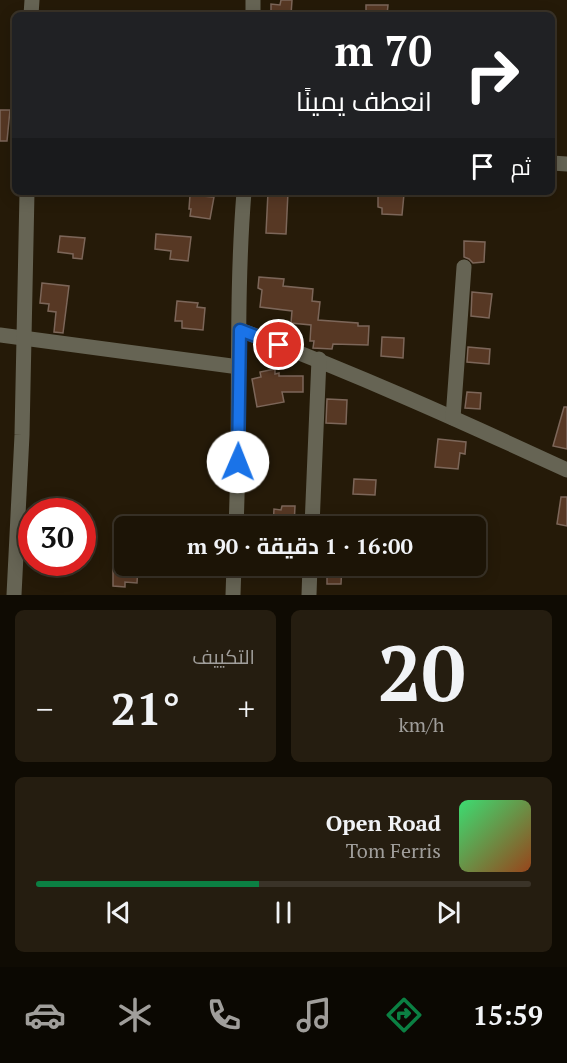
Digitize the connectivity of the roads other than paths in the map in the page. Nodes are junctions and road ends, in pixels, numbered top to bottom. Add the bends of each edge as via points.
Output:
1 (27, 195) edge
2 (244, 195) edge
3 (464, 267) dead end
4 (240, 330) junction
5 (0, 335) edge
6 (24, 338) junction
7 (319, 359) junction
8 (239, 367) junction
9 (453, 418) junction
10 (567, 470) edge
11 (236, 516) edge
12 (312, 516) edge
13 (234, 576) edge
14 (310, 576) edge
15 (14, 595) edge
16 (233, 595) edge
17 (309, 595) edge

1 - 6 street
2 - 4 street
3 - 9 street
4 - 7 street
4 - 8 street
5 - 6 street
6 - 8 street
6 - 15 street
7 - 9 street
7 - 12 street
8 - 11 street
9 - 10 street
13 - 16 street
14 - 17 street

